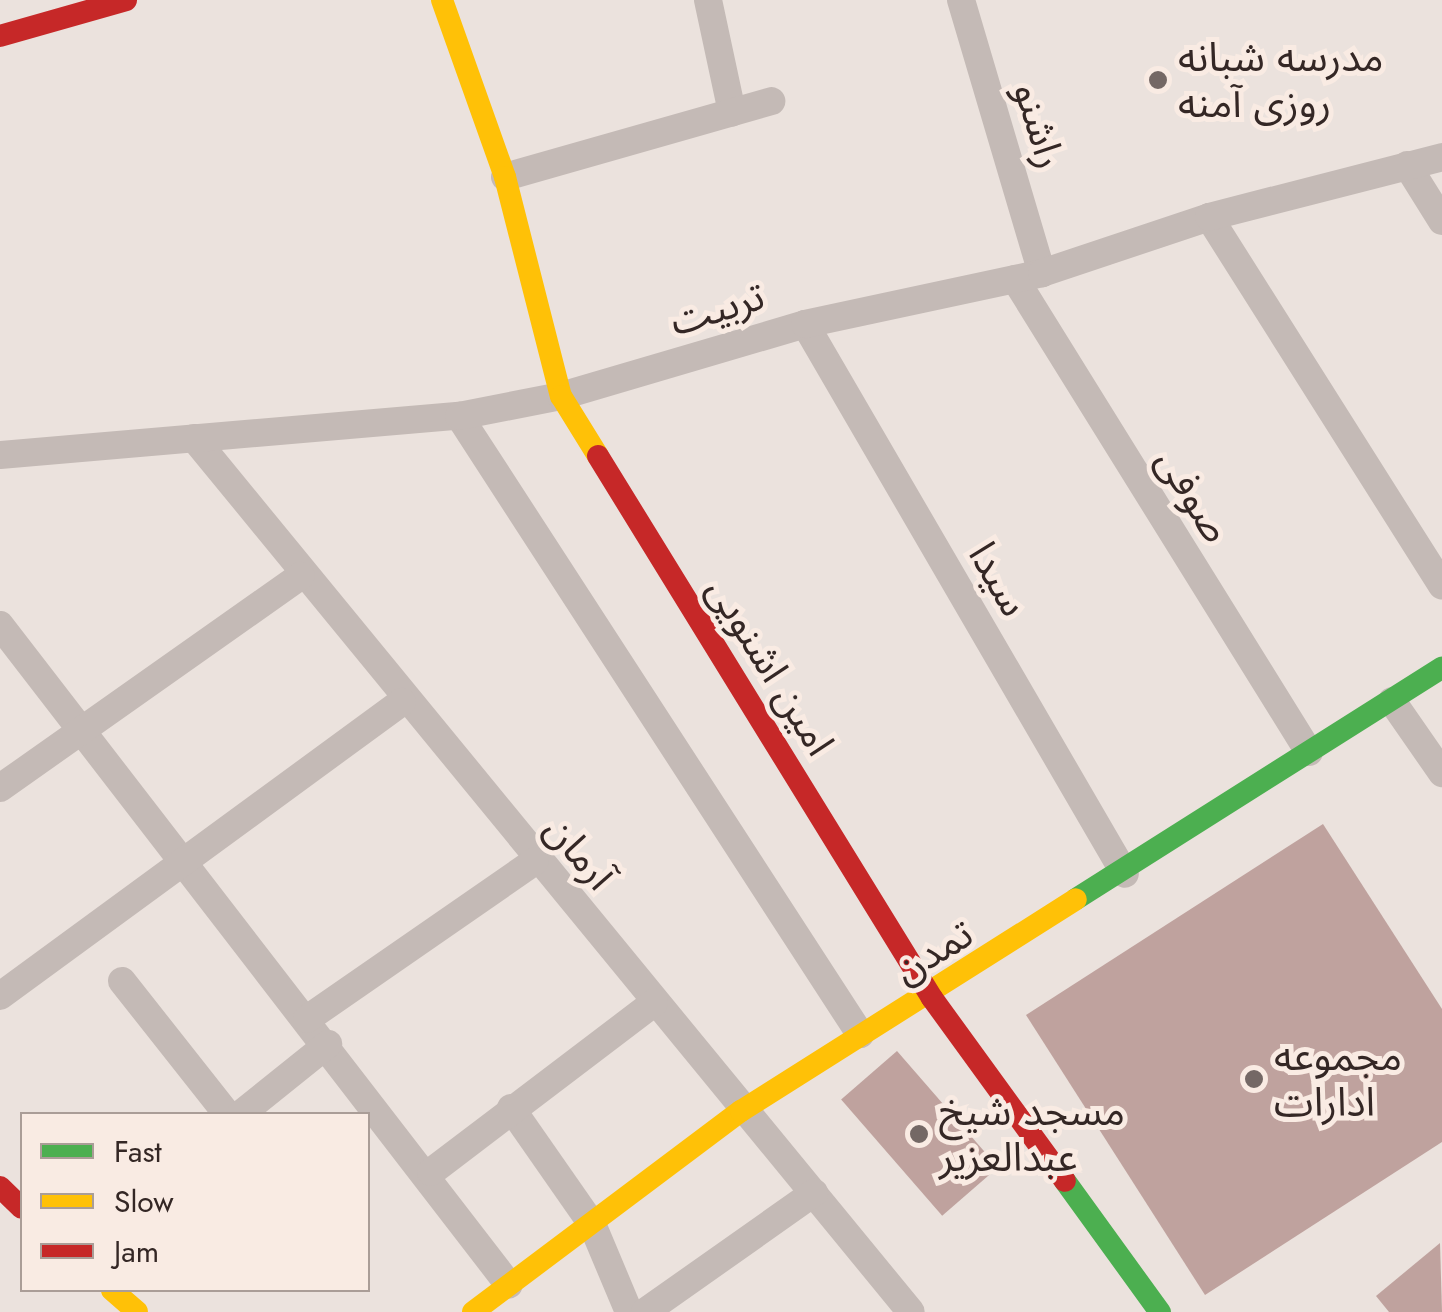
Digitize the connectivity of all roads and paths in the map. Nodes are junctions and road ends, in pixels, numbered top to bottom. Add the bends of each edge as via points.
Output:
1 (126, 0) edge
2 (442, 0) edge
3 (708, 0) edge
4 (961, 0) edge
5 (0, 36) edge
6 (771, 101) dead end
7 (732, 112) junction
8 (1442, 158) edge
9 (1408, 165) junction
10 (506, 178) junction
11 (1209, 218) junction
12 (1442, 221) edge
13 (1028, 276) junction
14 (804, 324) junction
15 (560, 396) junction
16 (459, 416) junction
17 (194, 438) junction
18 (0, 455) edge
19 (301, 576) junction
20 (1442, 585) edge
21 (0, 625) edge
22 (1442, 668) edge
23 (1392, 701) junction
24 (402, 702) junction
25 (82, 730) junction
26 (1308, 752) junction
27 (1442, 772) edge
28 (0, 788) edge
29 (183, 860) junction
30 (535, 861) junction
31 (1125, 874) junction
32 (122, 980) dead end
33 (0, 996) edge
34 (932, 998) junction
35 (654, 1003) junction
36 (307, 1018) junction
37 (860, 1034) junction
38 (328, 1044) junction
39 (510, 1108) junction
40 (226, 1112) edge
41 (243, 1112) edge
42 (741, 1112) junction
43 (431, 1172) junction
44 (0, 1187) edge
45 (814, 1193) junction
46 (20, 1206) edge
47 (592, 1224) junction
48 (510, 1285) junction
49 (114, 1292) edge
50 (137, 1312) edge
51 (473, 1312) edge
52 (629, 1312) edge
53 (645, 1312) edge
54 (911, 1312) edge
55 (1160, 1312) edge

1 - 5 street
2 - 10 street, امین اشنویی
3 - 7 street
4 - 13 street, راشنو
6 - 7 street
7 - 10 street
8 - 9 street, تربیت
9 - 11 street, تربیت
9 - 12 street
10 - 15 street, امین اشنویی
11 - 13 street, تربیت
11 - 20 street
13 - 14 street, تربیت
13 - 26 street, صوفی
14 - 15 street, تربیت
14 - 31 street, سیدا
15 - 16 street, تربیت
15 - 34 street, امین اشنویی
16 - 17 street, تربیت
16 - 37 street
17 - 18 street, تربیت
17 - 19 street, آرمان
19 - 24 street, آرمان
19 - 25 street
21 - 25 street
22 - 23 street, تمدن
23 - 26 street, تمدن
23 - 27 street
24 - 29 street
24 - 30 street, آرمان
25 - 28 street
25 - 29 street
26 - 31 street, تمدن
29 - 33 street
29 - 36 street
30 - 35 street, آرمان
30 - 36 street
31 - 34 street, تمدن
32 - 40 street
34 - 37 street, تمدن
34 - 55 street, امین اشنویی
35 - 39 street
35 - 42 street, آرمان
36 - 38 street
37 - 42 street, تمدن
38 - 41 street
38 - 43 street
39 - 43 street
39 - 47 street
42 - 45 street, آرمان
42 - 47 street, تمدن
43 - 48 street
44 - 46 street
45 - 53 street
45 - 54 street, آرمان
47 - 48 street, تمدن
47 - 52 street
48 - 51 street, تمدن
49 - 50 street

